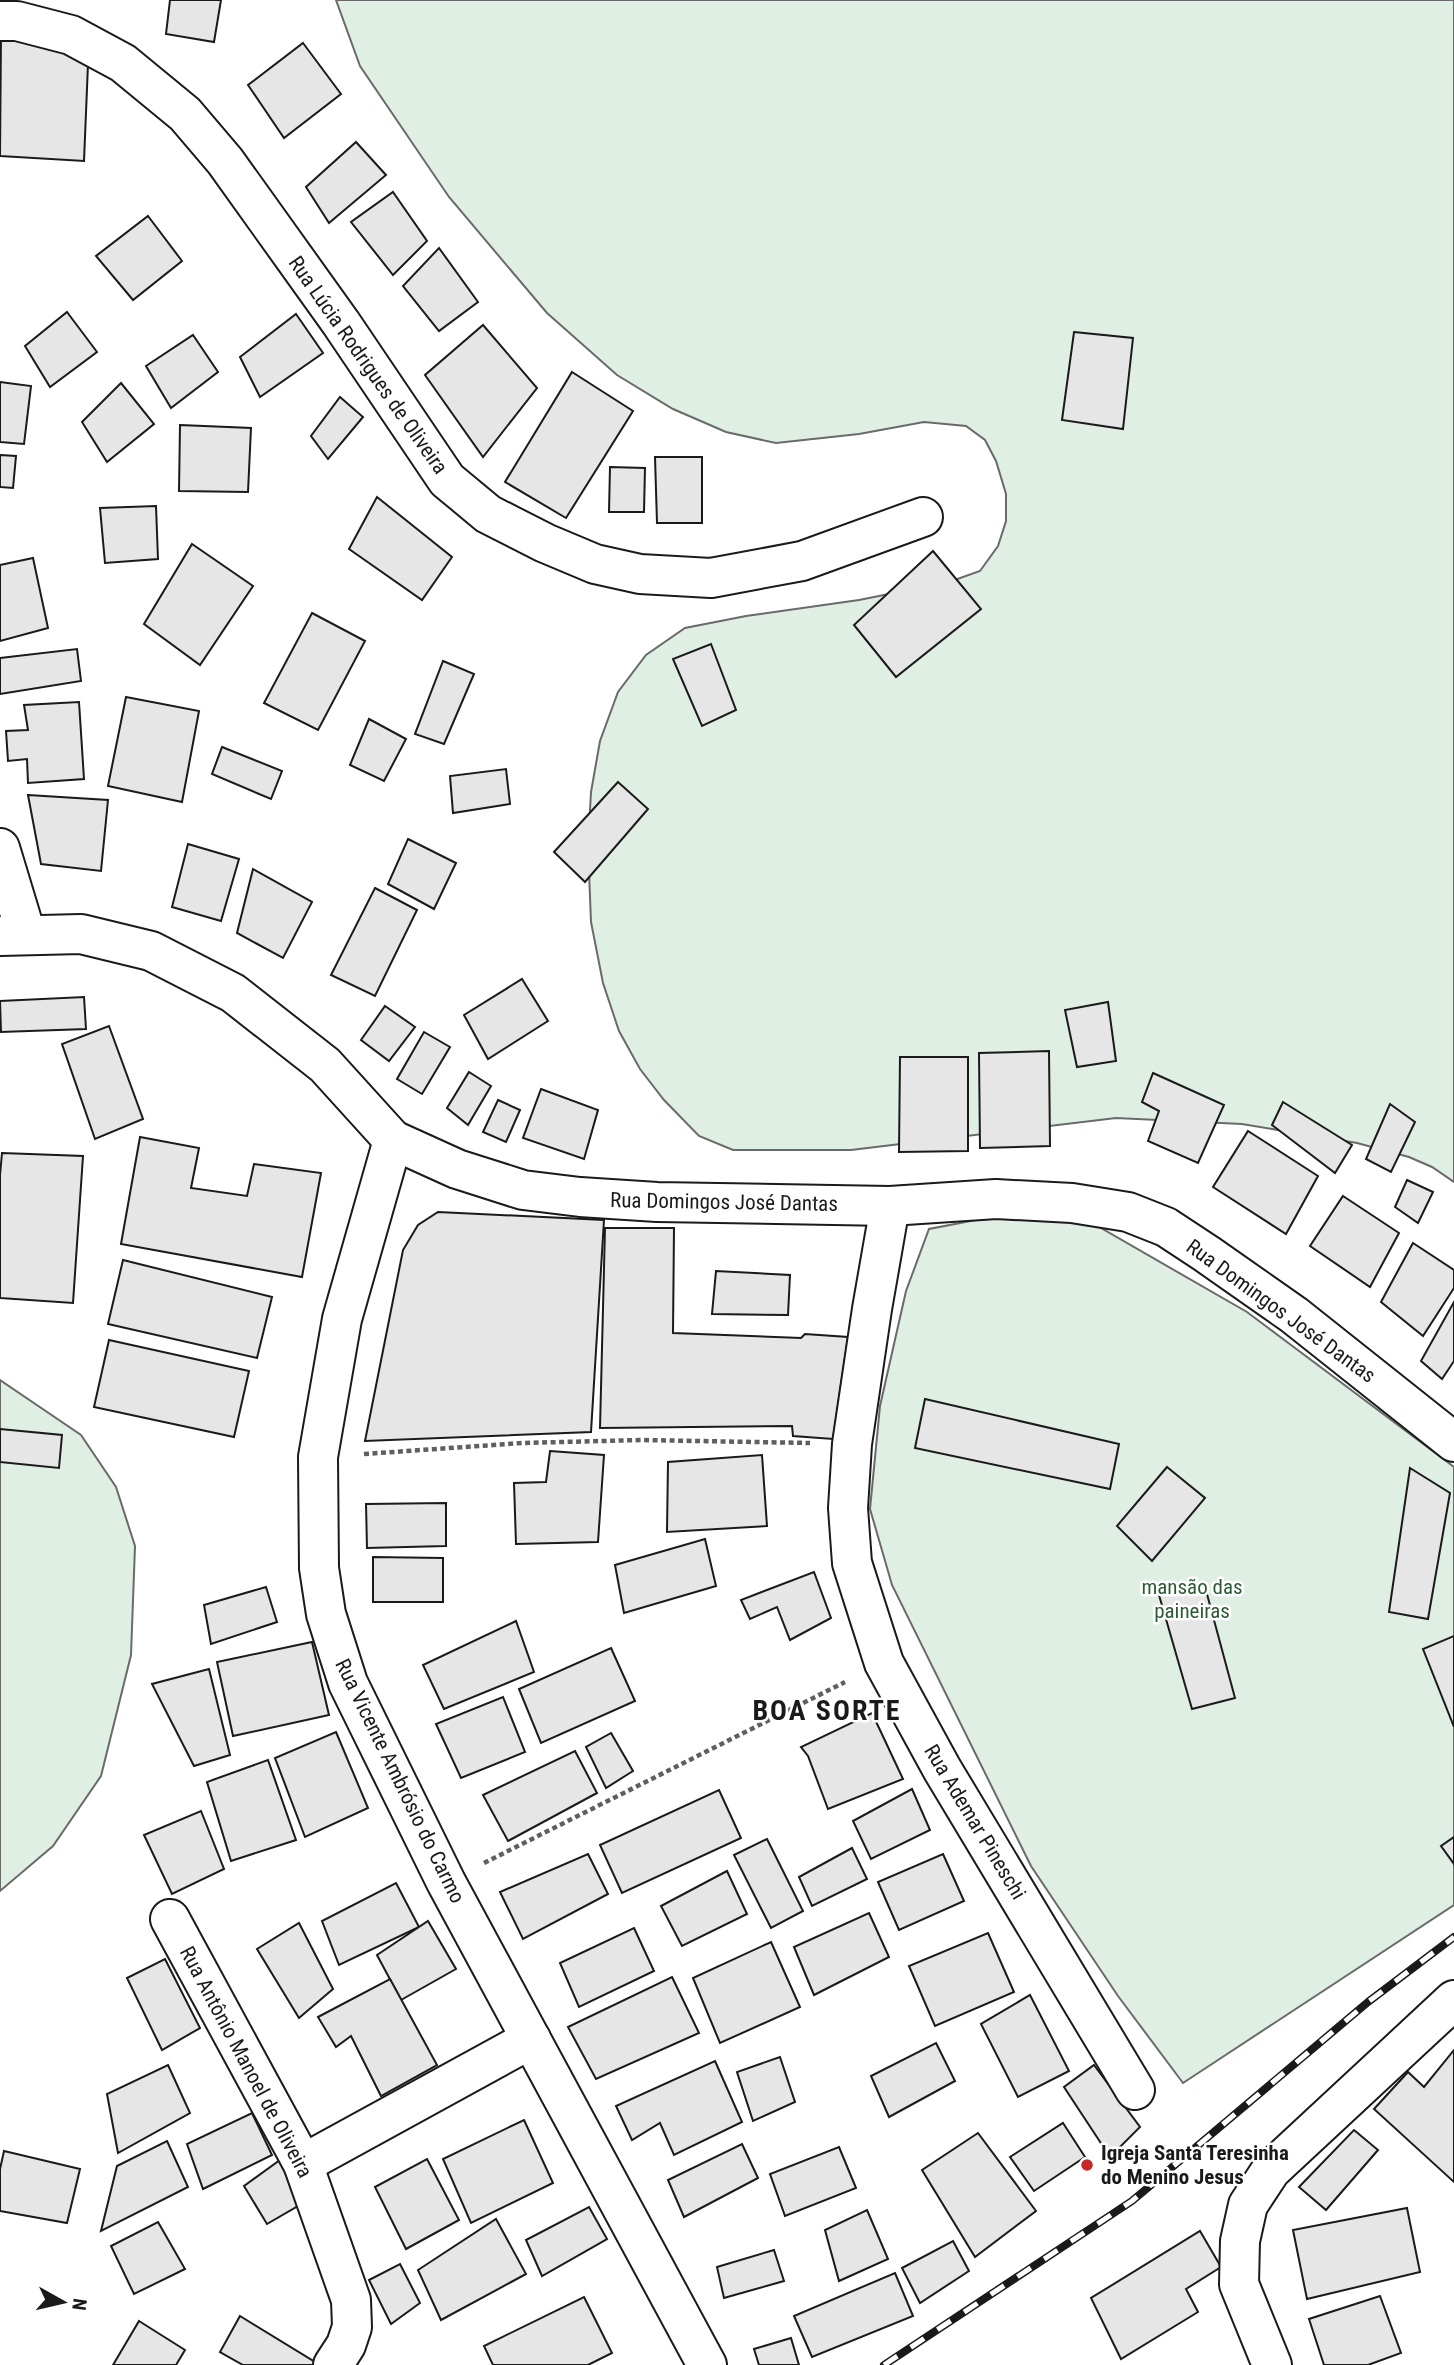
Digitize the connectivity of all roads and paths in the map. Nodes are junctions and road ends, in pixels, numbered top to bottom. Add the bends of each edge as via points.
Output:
1 (0, 21) edge
2 (923, 517) dead end
3 (0, 848) edge
4 (13, 935) edge
5 (393, 1140) junction
6 (890, 1206) junction
7 (1454, 1442) edge
8 (852, 1444) junction
9 (317, 1457) junction
10 (884, 1663) junction
11 (446, 1882) junction
12 (170, 1919) dead end
13 (1454, 2000) edge
14 (531, 2039) junction
15 (1135, 2091) dead end
16 (303, 2164) junction
17 (333, 2365) edge
18 (707, 2365) edge
19 (1272, 2365) edge

1 - 2 street, Rua Lúcia Rodrigues de Oliveira via 71,35 123,63 185,114 225,161 341,323 447,480 488,514 595,564 640,573 711,578 802,562
3 - 4 street
4 - 5 street, Rua Domingos José Dantas via 81,933 151,951 233,993 325,1065
5 - 6 street, Rua Domingos José Dantas via 457,1169 534,1192 657,1202
5 - 9 street, Rua Vicente Ambrósio do Carmo via 342,1319
6 - 7 street, Rua Domingos José Dantas via 996,1199 1072,1203 1128,1212 1166,1227 1294,1315
6 - 8 street, Rua Ademar Pineschi
8 - 9 path via 548,1442
8 - 10 street, Rua Ademar Pineschi via 848,1508 852,1563
9 - 11 street, Rua Vicente Ambrósio do Carmo via 319,1567 326,1614 348,1683
10 - 11 path
10 - 15 street, Rua Ademar Pineschi via 942,1769
11 - 14 street, Rua Vicente Ambrósio do Carmo
12 - 16 street, Rua Antônio Manoel de Oliveira
13 - 19 street via 1271,2170 1248,2205 1240,2241 1239,2284
14 - 16 street
14 - 18 street, Rua Vicente Ambrósio do Carmo
16 - 17 street, Rua Antônio Manoel de Oliveira via 351,2300 352,2326

